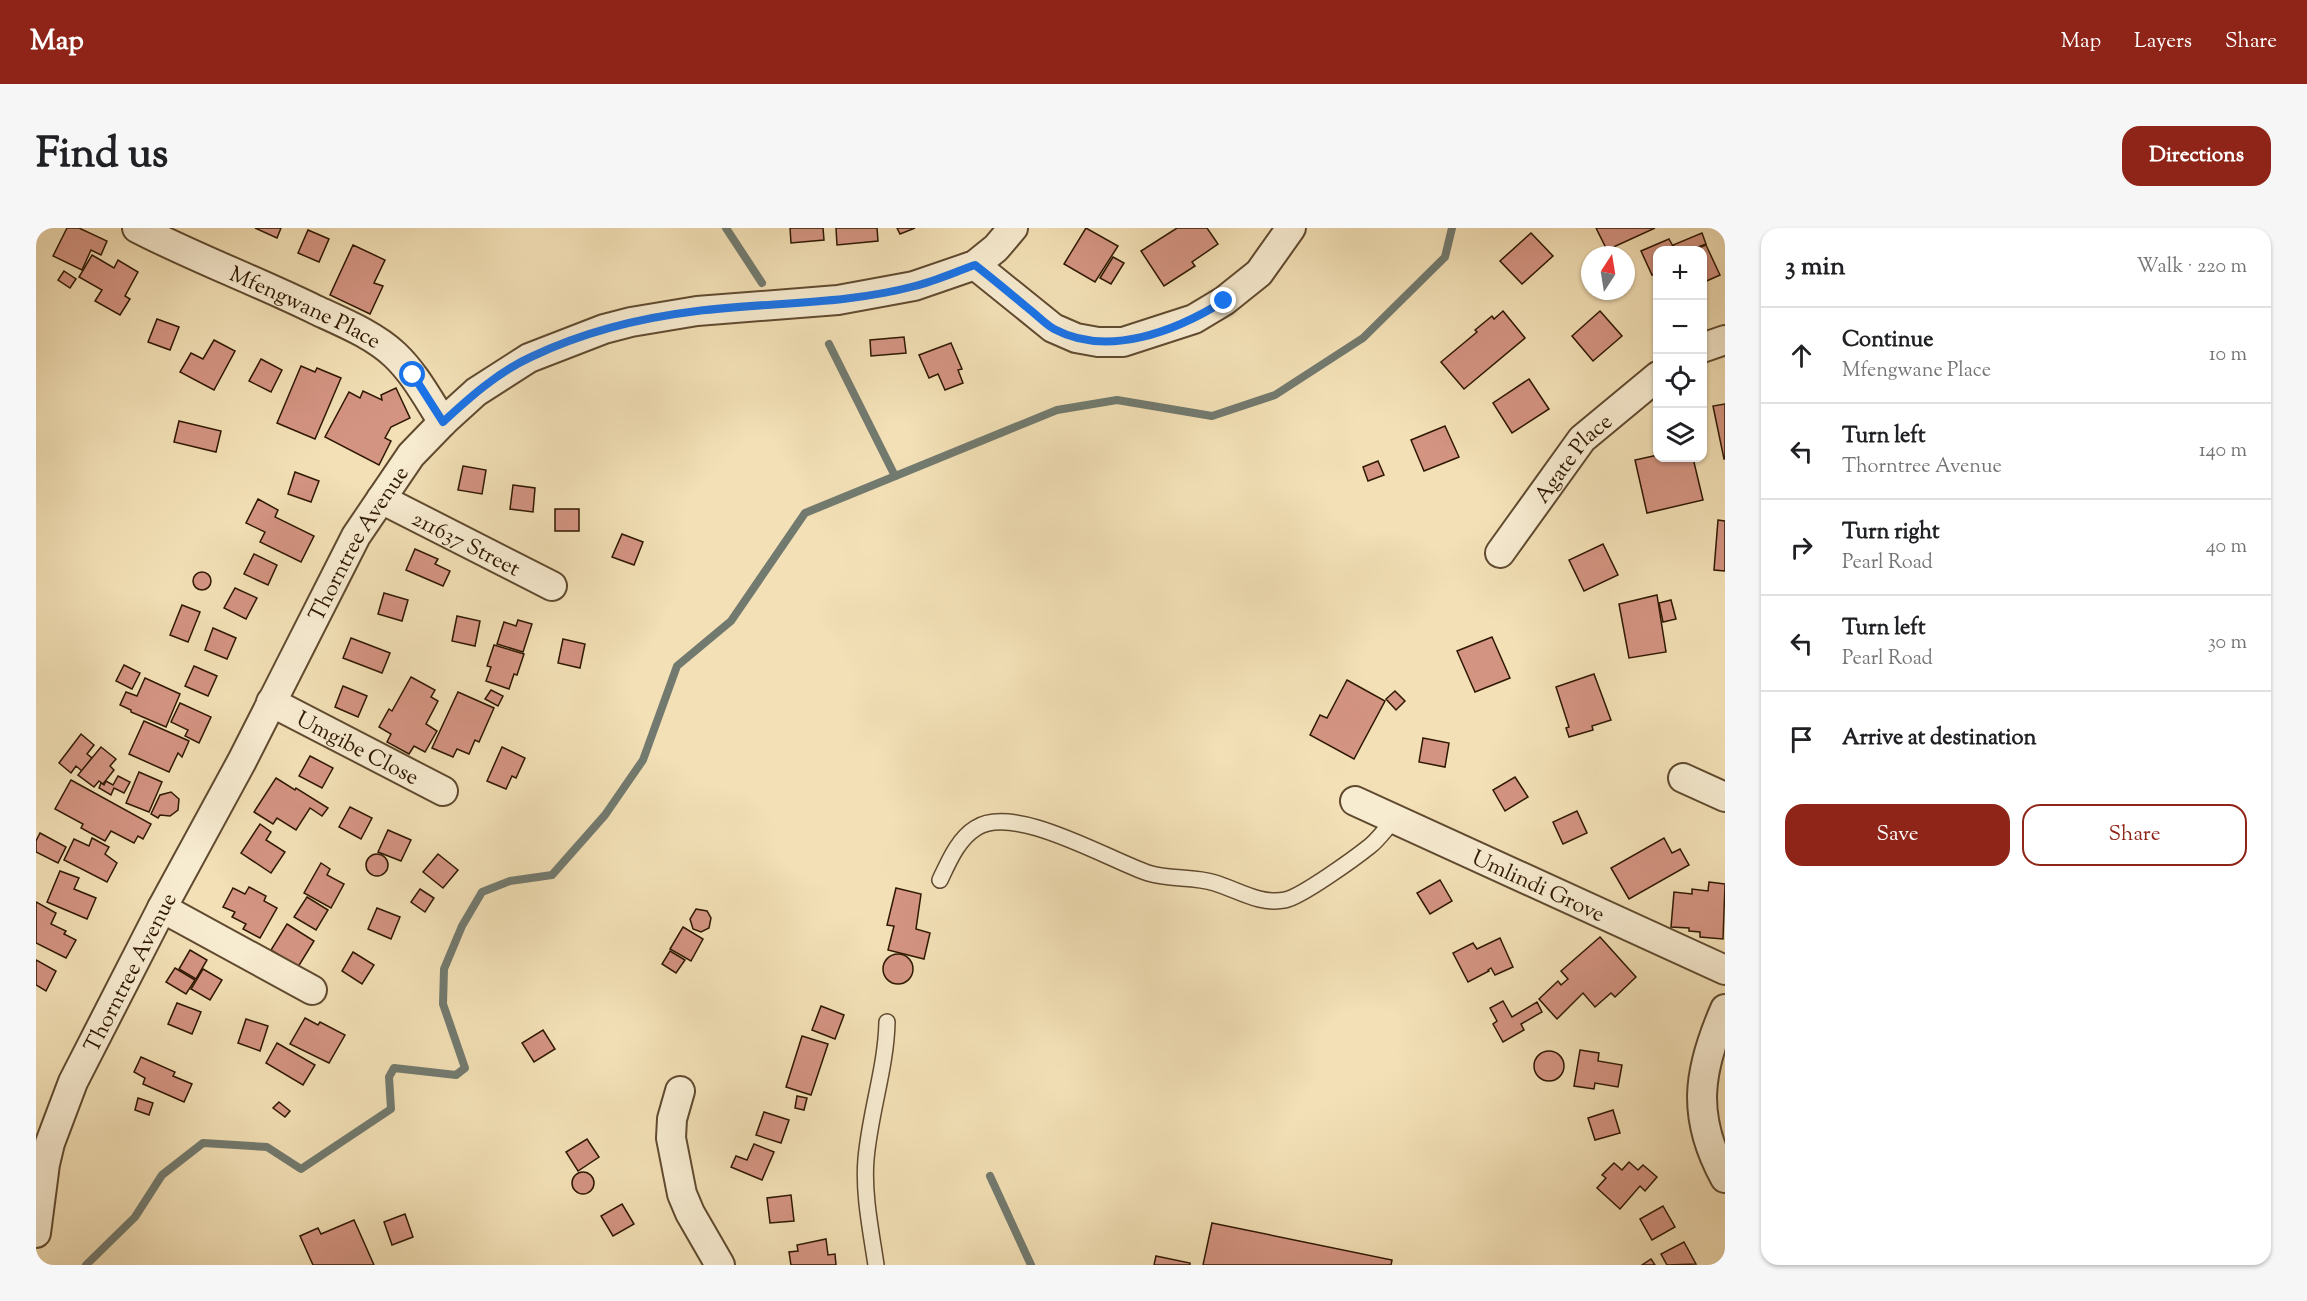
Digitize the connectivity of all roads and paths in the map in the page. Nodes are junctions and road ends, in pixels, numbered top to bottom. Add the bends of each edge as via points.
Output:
1 (137, 228) edge
2 (1013, 228) edge
3 (1291, 228) edge
4 (975, 265) junction
5 (1725, 340) edge
6 (1707, 346) edge
7 (1653, 380) edge
8 (443, 422) junction
9 (381, 499) junction
10 (1500, 553) dead end
11 (552, 586) dead end
12 (271, 702) junction
13 (1683, 778) dead end
14 (443, 791) dead end
15 (1725, 797) edge
16 (1354, 801) dead end
17 (1395, 819) junction
18 (940, 880) dead end
19 (162, 908) junction
20 (1725, 970) edge
21 (312, 990) dead end
22 (1725, 1009) edge
23 (887, 1022) dead end
24 (680, 1092) dead end
25 (1725, 1178) edge
26 (36, 1233) edge
27 (720, 1265) edge
28 (876, 1265) edge

1 - 8 street, Mfengwane Place via 368,337 394,354 413,375
2 - 4 street, Thorntree Avenue
3 - 4 street via 1259,273 1224,301 1194,320 1122,342 1076,338 1053,328
4 - 8 street, Thorntree Avenue via 914,286 849,298 697,311 604,329 529,358 476,392
5 - 6 street
7 - 10 street, Agate Place via 1582,439
8 - 9 street, Thorntree Avenue via 411,455
9 - 11 street, 211637 Street
9 - 12 street, Thorntree Avenue via 356,536
12 - 14 street, Umgibe Close
12 - 19 street, Thorntree Avenue
13 - 15 street
16 - 17 street, Umlindi Grove
17 - 18 lane via 1371,845 1306,890 1288,900 1274,902 1208,881 1149,873 1062,836 1002,822 987,823 966,836
17 - 20 street, Umlindi Grove
19 - 21 street
19 - 26 street, Thorntree Avenue via 69,1092 45,1164
22 - 25 street via 1703,1069 1703,1128
23 - 28 lane via 866,1161
24 - 27 street via 671,1138 682,1194

